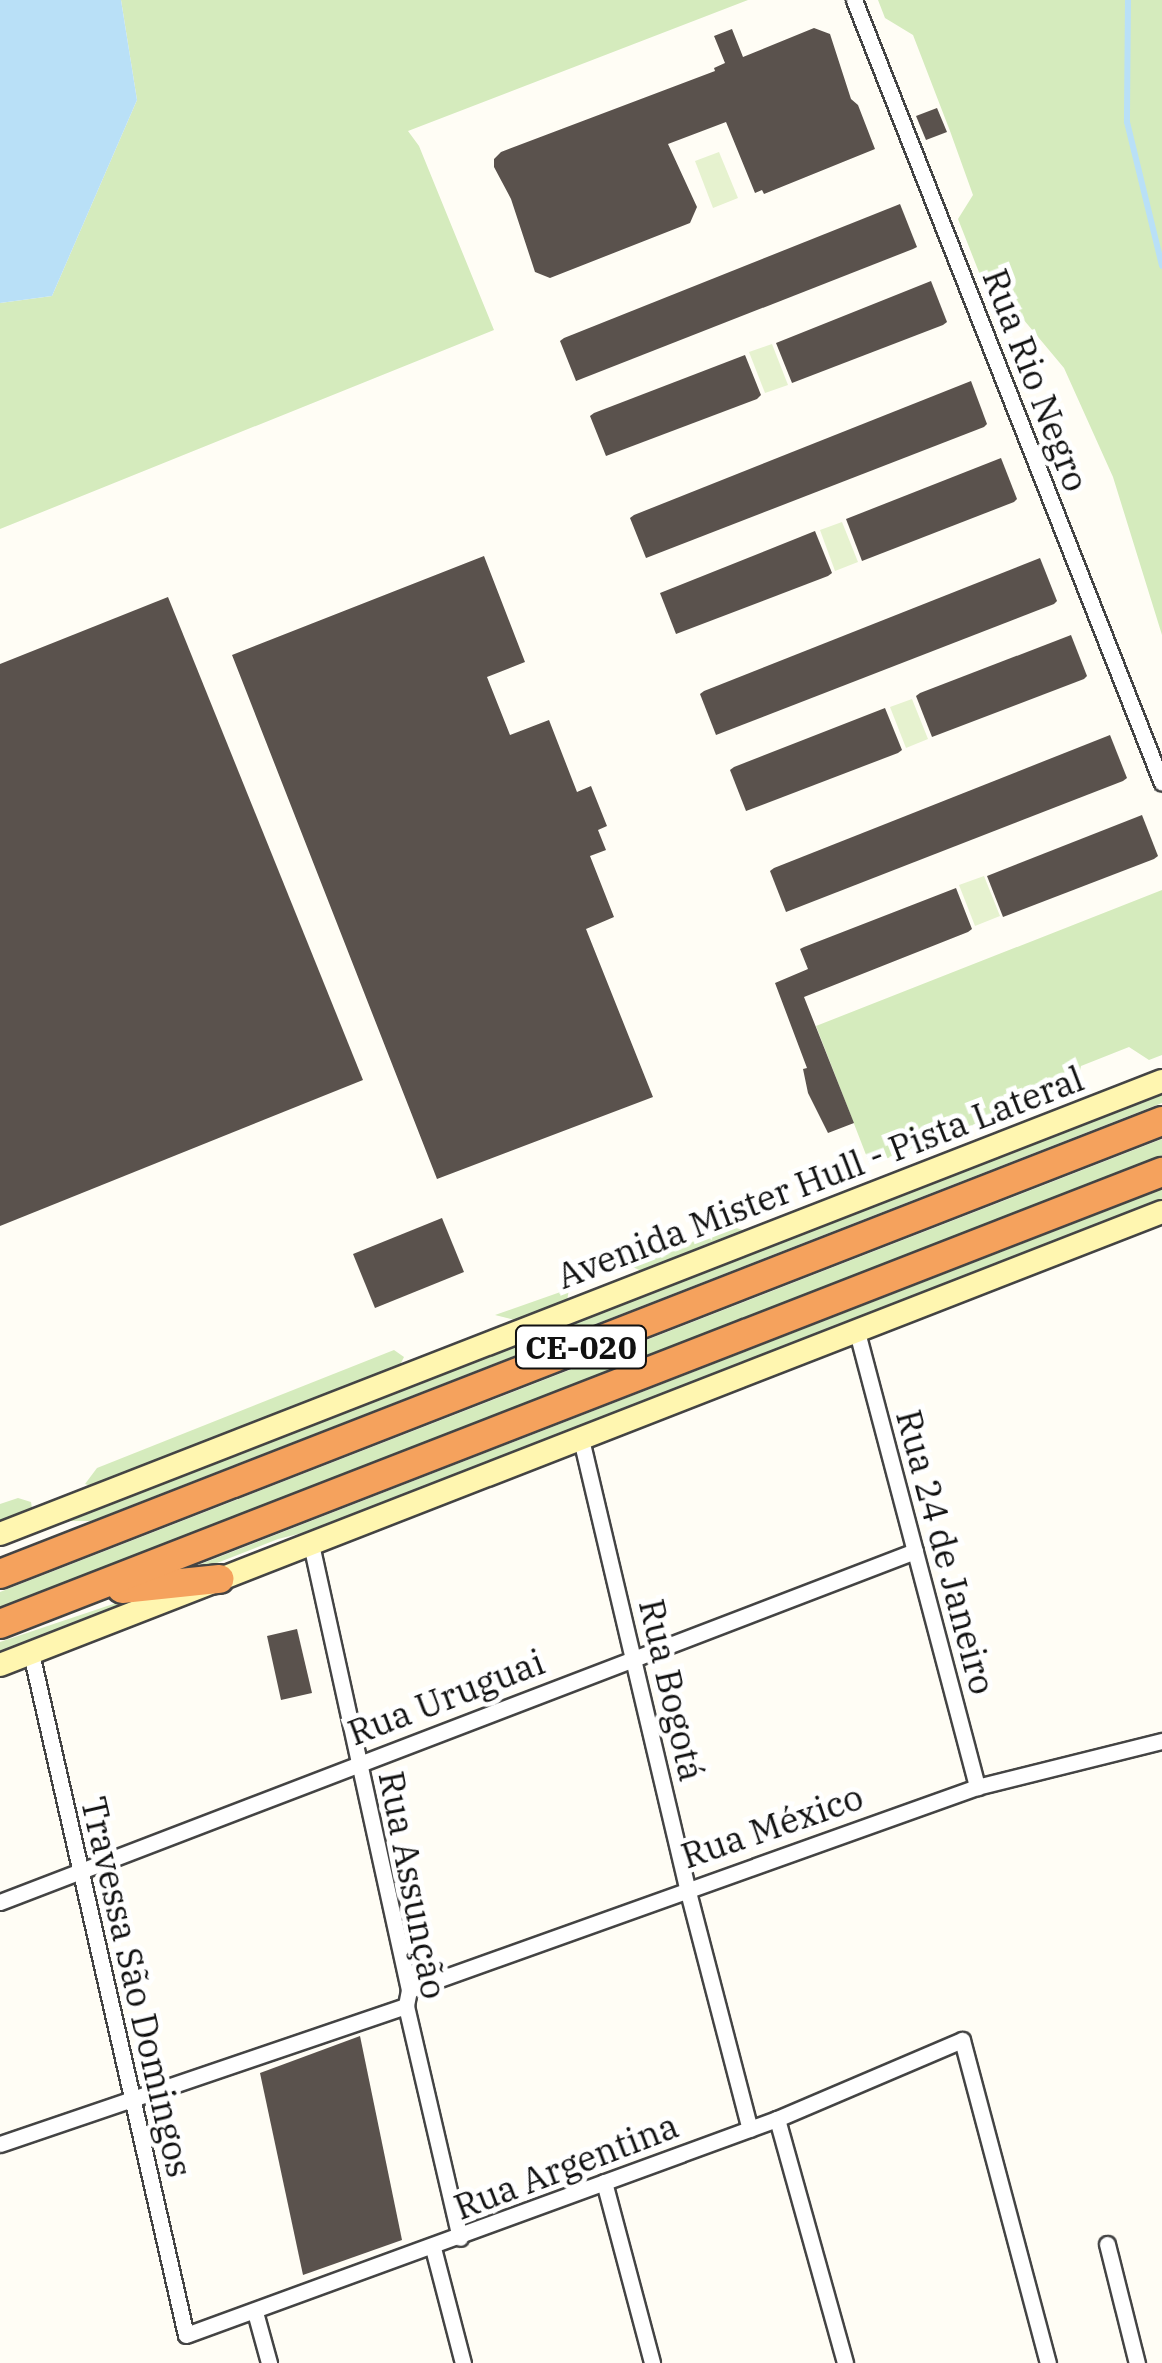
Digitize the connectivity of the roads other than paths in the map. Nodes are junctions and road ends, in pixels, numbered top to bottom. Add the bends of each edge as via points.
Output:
1 (854, 0) edge
2 (1162, 783) edge
3 (1162, 1081) edge
4 (1162, 1121) edge
5 (1162, 1172) edge
6 (1162, 1212) edge
7 (857, 1332) junction
8 (581, 1438) junction
9 (0, 1534) edge
10 (310, 1544) junction
11 (66, 1548) junction
12 (915, 1551) junction
13 (0, 1558) edge
14 (0, 1574) edge
15 (220, 1578) junction
16 (66, 1598) junction
17 (0, 1624) edge
18 (31, 1653) junction
19 (634, 1657) junction
20 (0, 1665) edge
21 (1162, 1740) edge
22 (358, 1764) junction
23 (978, 1786) junction
24 (81, 1870) junction
25 (686, 1888) junction
26 (0, 1902) edge
27 (408, 1998) junction
28 (130, 2101) junction
29 (777, 2119) junction
30 (750, 2129) junction
31 (0, 2144) edge
32 (604, 2182) junction
33 (460, 2238) junction
34 (1107, 2244) dead end
35 (434, 2248) junction
36 (255, 2312) junction
37 (186, 2335) joint
38 (269, 2363) edge
39 (463, 2363) edge
40 (652, 2363) edge
41 (845, 2363) edge
42 (1048, 2363) edge
43 (1137, 2363) edge

1 - 2 street, Rua Rio Negro
3 - 9 main road, Avenida Mister Hull - Pista Lateral
4 - 11 highway, CE-020
5 - 16 highway, CE-020
6 - 7 main road
7 - 8 main road
7 - 12 street, Rua 24 de Janeiro
8 - 10 main road
8 - 19 street, Rua Bogotá
10 - 15 main road
10 - 22 street, Rua Assunção
11 - 13 highway
11 - 14 highway, CE-020
12 - 19 street, Rua Uruguai
12 - 23 street, Rua 24 de Janeiro
15 - 16 highway
15 - 18 main road
16 - 17 highway, CE-020
18 - 20 main road
18 - 24 street, Travessa São Domingos
19 - 22 street, Rua Uruguai
19 - 25 street, Rua Bogotá
21 - 23 street, Rua México
22 - 24 street, Rua Uruguai
22 - 27 street, Rua Assunção
23 - 25 street, Rua México
24 - 26 street, Rua Uruguai
24 - 28 street, Travessa São Domingos
25 - 27 street, Rua México
25 - 30 street, Rua Bogotá
27 - 28 street, Rua México
27 - 33 street, Rua Assunção
28 - 31 street, Rua México
28 - 37 street, Travessa São Domingos
29 - 30 street, Rua Argentina
29 - 41 street
29 - 42 street, Rua Argentina via 962,2040
30 - 32 street, Rua Argentina
32 - 33 street, Rua Argentina
32 - 40 street
33 - 35 street, Rua Argentina
34 - 43 street
35 - 36 street, Rua Argentina
35 - 39 street
36 - 37 street, Rua Argentina
36 - 38 street

